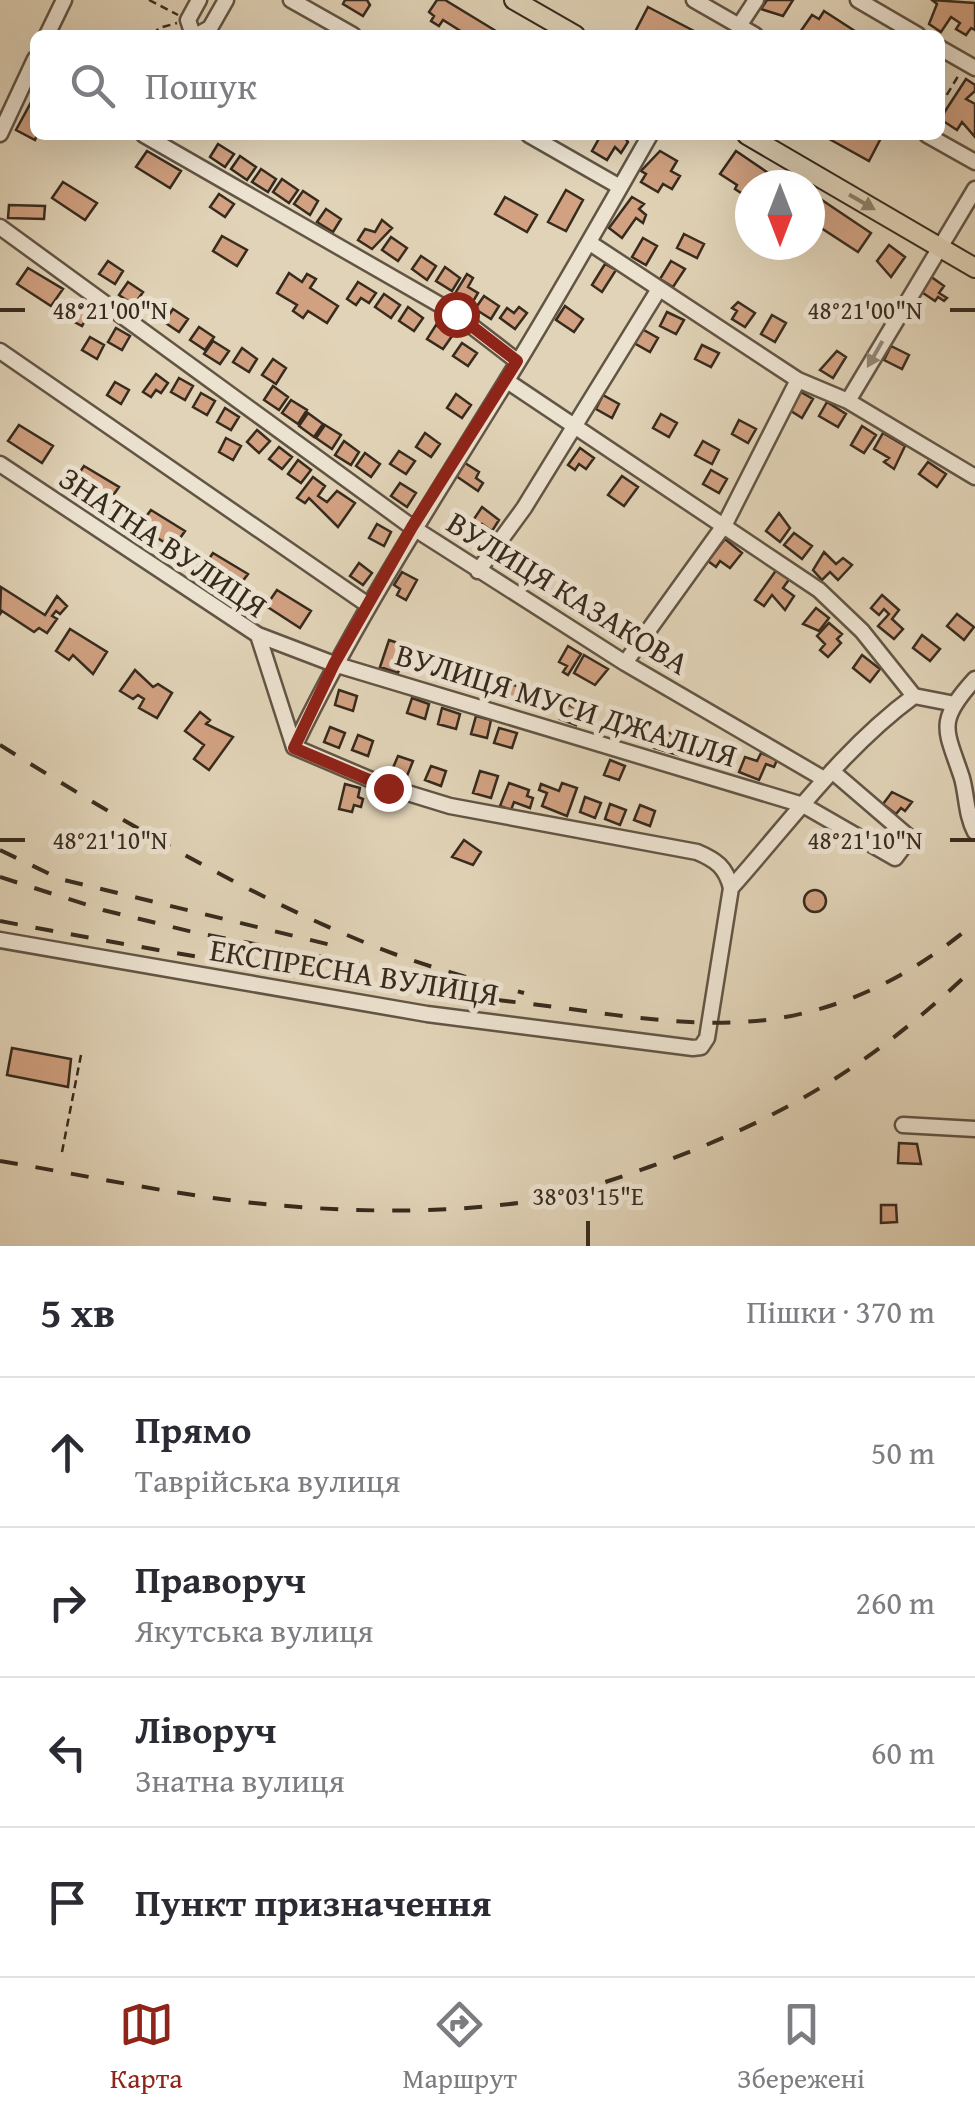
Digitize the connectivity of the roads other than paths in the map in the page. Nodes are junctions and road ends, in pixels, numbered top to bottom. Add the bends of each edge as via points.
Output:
1 (64, 0) edge
2 (199, 0) edge
3 (226, 0) edge
4 (291, 0) edge
5 (514, 0) edge
6 (694, 0) edge
7 (756, 0) edge
8 (858, 0) edge
9 (739, 26) junction
10 (49, 30) edge
11 (193, 30) edge
12 (206, 30) edge
13 (344, 30) edge
14 (566, 30) edge
15 (746, 30) edge
16 (909, 30) edge
17 (945, 51) edge
18 (970, 65) edge
19 (30, 70) edge
20 (0, 134) edge
21 (153, 140) edge
22 (538, 140) edge
23 (647, 140) edge
24 (756, 140) edge
25 (936, 140) edge
26 (975, 162) edge
27 (620, 187) junction
28 (975, 189) edge
29 (0, 227) edge
30 (590, 243) junction
31 (938, 246) junction
32 (975, 268) edge
33 (659, 288) junction
34 (0, 351) edge
35 (517, 361) junction
36 (798, 380) junction
37 (507, 381) junction
38 (848, 402) junction
39 (574, 424) junction
40 (0, 464) edge
41 (975, 477) edge
42 (725, 524) junction
43 (412, 527) junction
44 (478, 571) junction
45 (368, 605) junction
46 (258, 635) junction
47 (624, 663) junction
48 (334, 664) junction
49 (975, 678) edge
50 (914, 696) junction
51 (955, 704) junction
52 (294, 748) junction
53 (828, 775) junction
54 (804, 805) junction
55 (975, 832) edge
56 (731, 888) junction
57 (0, 940) edge
58 (903, 1125) dead end
59 (975, 1129) edge

1 - 10 street
2 - 11 street via 188,20
3 - 12 street
4 - 13 street
5 - 14 main road
6 - 9 street
7 - 9 street
8 - 16 street
9 - 15 street
17 - 18 street
19 - 20 street
21 - 35 street via 456,314
22 - 27 street
23 - 27 street
24 -> 31 main road
25 - 26 street
27 - 30 street
28 - 31 street
29 - 43 street, ВУЛИЦЯ КАЗАКОВА
30 - 33 street
30 - 35 street
31 - 32 main road
31 -> 38 street
33 - 36 street
33 - 39 street
34 - 45 street
35 - 37 street
36 - 38 street
36 - 42 street
37 - 39 street
37 - 43 street
38 - 41 street
39 - 42 street
39 - 44 street
40 - 46 street, ЗНАТНА ВУЛИЦЯ
42 - 47 street
42 - 50 street via 838,605
43 - 44 street, ВУЛИЦЯ КАЗАКОВА
43 - 45 street
44 - 47 street, ВУЛИЦЯ КАЗАКОВА
45 - 48 street
46 - 48 street, ВУЛИЦЯ МУСИ ДЖАЛІЛЯ
46 - 52 street, ЗНАТНА ВУЛИЦЯ
47 - 53 street, ВУЛИЦЯ КАЗАКОВА
48 - 52 street
48 - 54 street, ВУЛИЦЯ МУСИ ДЖАЛІЛЯ
49 - 51 street
50 - 51 street
50 - 53 street
51 - 55 street via 947,746
52 - 56 street via 450,806 696,852 716,860
53 - 54 street
53 - 54 street, ВУЛИЦЯ КАЗАКОВА via 910,838 895,858
54 - 56 street
56 - 57 street, ЕКСПРЕСНА ВУЛИЦЯ via 702,1047 428,1014
58 - 59 street

